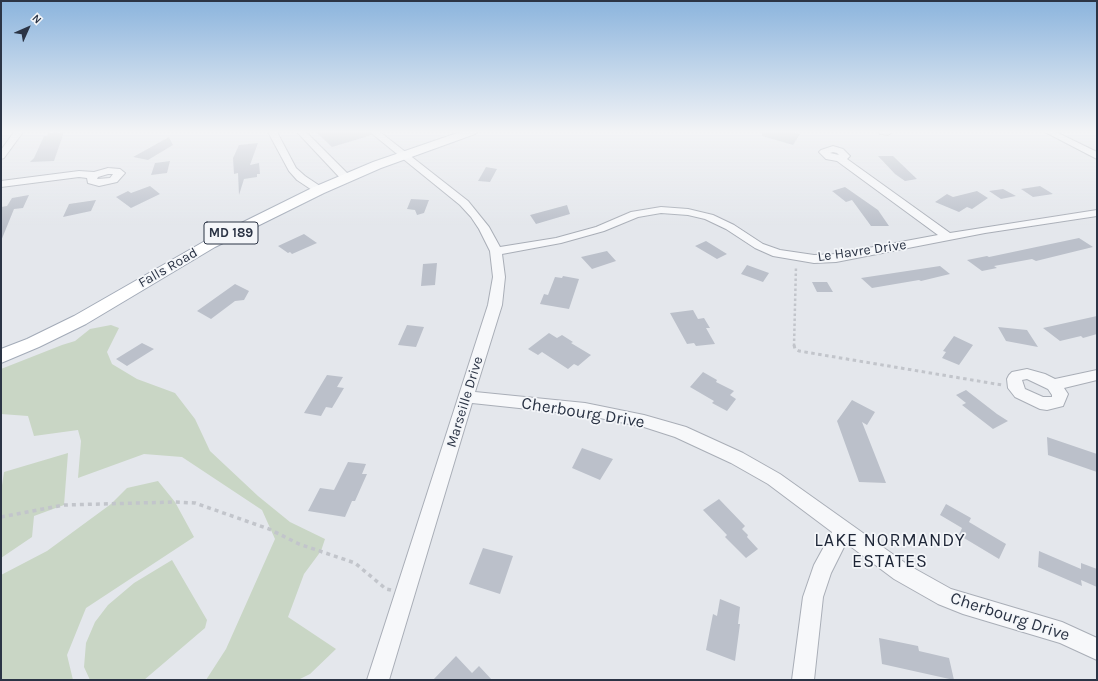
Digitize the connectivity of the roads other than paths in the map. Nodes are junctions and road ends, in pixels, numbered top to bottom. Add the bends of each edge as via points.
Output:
1 (289, 164) edge
2 (332, 164) edge
3 (380, 164) edge
4 (416, 164) edge
5 (847, 164) edge
6 (94, 175) dead end
7 (346, 178) junction
8 (1, 184) edge
9 (319, 190) junction
10 (1097, 213) edge
11 (948, 237) junction
12 (496, 251) junction
13 (1, 356) edge
14 (1097, 375) edge
15 (1053, 385) junction
16 (467, 397) junction
17 (843, 530) junction
18 (1097, 648) edge
19 (378, 680) edge
20 (803, 680) edge

1 - 9 street via 301,178
2 - 7 street
3 - 7 main road, Falls Road / MD 189
4 - 12 street, Marseille Drive via 464,203 485,229
5 - 11 street
6 - 8 street via 78,174
7 - 9 main road, Falls Road / MD 189
9 - 13 main road, Falls Road / MD 189 via 210,244 80,320
10 - 11 street, Le Havre Drive
11 - 12 street, Le Havre Drive via 836,258 796,258 759,246 709,217 688,212 652,210 557,241
12 - 16 street, Marseille Drive via 499,277 495,304
14 - 15 street
15 - 15 street via 1060,394 1060,399 1053,404 1040,403 1020,393 1014,379 1027,374
16 - 17 street, Cherbourg Drive via 585,410 644,421 680,432 737,458 774,479
16 - 19 street, Marseille Drive
17 - 18 street, Cherbourg Drive via 902,572 945,597 1062,633
17 - 20 street via 821,572 813,597

